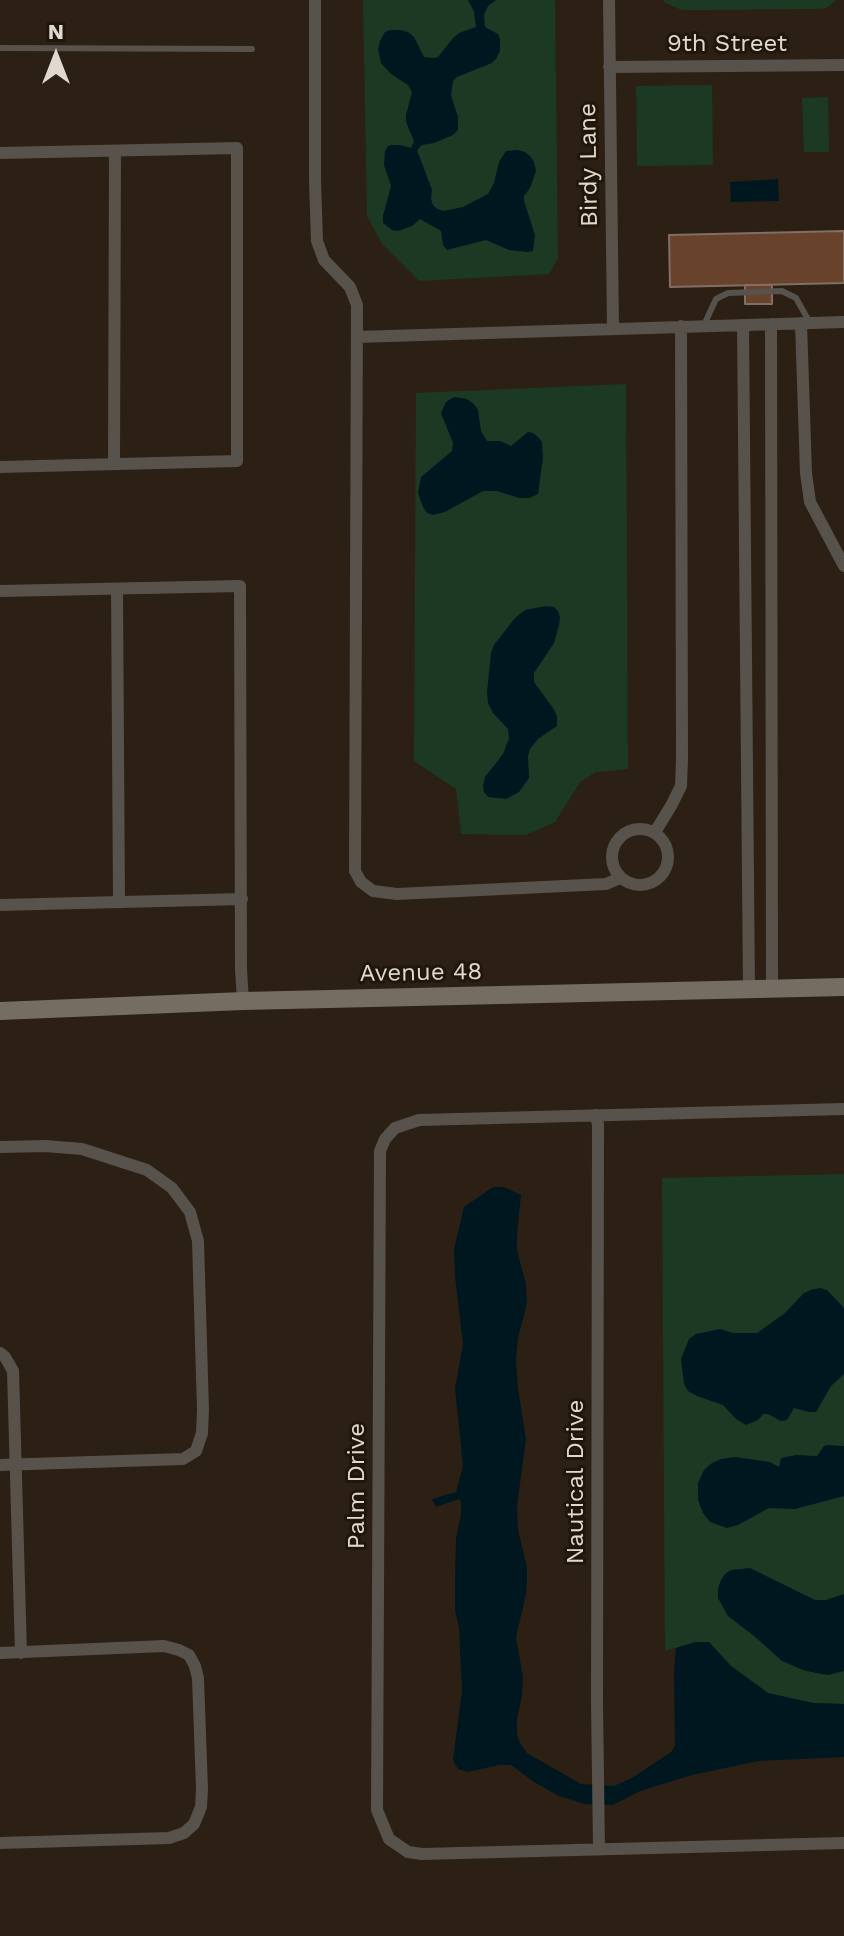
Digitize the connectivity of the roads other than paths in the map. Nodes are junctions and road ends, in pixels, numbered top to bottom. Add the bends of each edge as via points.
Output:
1 (315, 0) edge
2 (609, 0) edge
3 (0, 48) edge
4 (252, 49) dead end
5 (844, 65) edge
6 (609, 67) junction
7 (115, 151) junction
8 (0, 153) edge
9 (844, 322) edge
10 (805, 323) junction
11 (771, 324) junction
12 (743, 325) junction
13 (681, 326) junction
14 (703, 326) junction
15 (613, 328) junction
16 (357, 337) junction
17 (114, 464) junction
18 (0, 467) edge
19 (844, 566) edge
20 (117, 589) junction
21 (0, 591) edge
22 (655, 832) junction
23 (620, 878) junction
24 (242, 899) junction
25 (119, 902) junction
26 (0, 905) edge
27 (844, 987) edge
28 (749, 989) junction
29 (772, 989) junction
30 (243, 1001) junction
31 (0, 1011) edge
32 (844, 1109) edge
33 (596, 1115) junction
34 (0, 1147) edge
35 (0, 1353) edge
36 (15, 1464) junction
37 (0, 1465) edge
38 (0, 1653) edge
39 (21, 1653) junction
40 (0, 1843) edge
41 (844, 1843) edge
42 (599, 1849) junction

1 - 16 street via 317,241 324,260 350,287 357,305
2 - 6 street, Birdy Lane
3 - 4 lane
5 - 6 street, 9th Street
6 - 15 street, Birdy Lane
7 - 8 street
7 - 17 street
7 - 17 street via 237,148 237,461
9 - 10 street
10 - 11 street
10 - 14 lane via 796,298 782,291 728,293 716,299
10 - 19 street via 810,502
11 - 12 street
11 - 29 street
12 - 14 street
12 - 28 street
13 - 14 street
13 - 15 street
13 - 22 street via 681,786
15 - 16 street
16 - 23 street via 355,871 373,891 397,894 606,884
17 - 18 street
20 - 21 street
20 - 24 street via 240,586
20 - 25 street
22 - 23 street via 637,829 620,836 612,852
22 - 23 street via 669,857 663,874 638,886
24 - 25 street
24 - 30 street
25 - 26 street
27 - 29 main road, Avenue 48
28 - 29 main road, Avenue 48
28 - 30 main road, Avenue 48
30 - 31 main road, Avenue 48
32 - 33 street, Palm Drive
33 - 42 street, Nautical Drive
33 - 42 street, Palm Drive via 419,1120 395,1128 380,1151 377,1810 389,1839 408,1852
34 - 36 street via 82,1149 147,1170 172,1188 190,1212 198,1241 203,1410 196,1451 183,1459 162,1461
35 - 36 street via 13,1371
36 - 37 street
36 - 39 street
38 - 39 street
39 - 40 street via 164,1646 189,1655 198,1678 201,1807 194,1824 169,1838
41 - 42 street, Palm Drive

